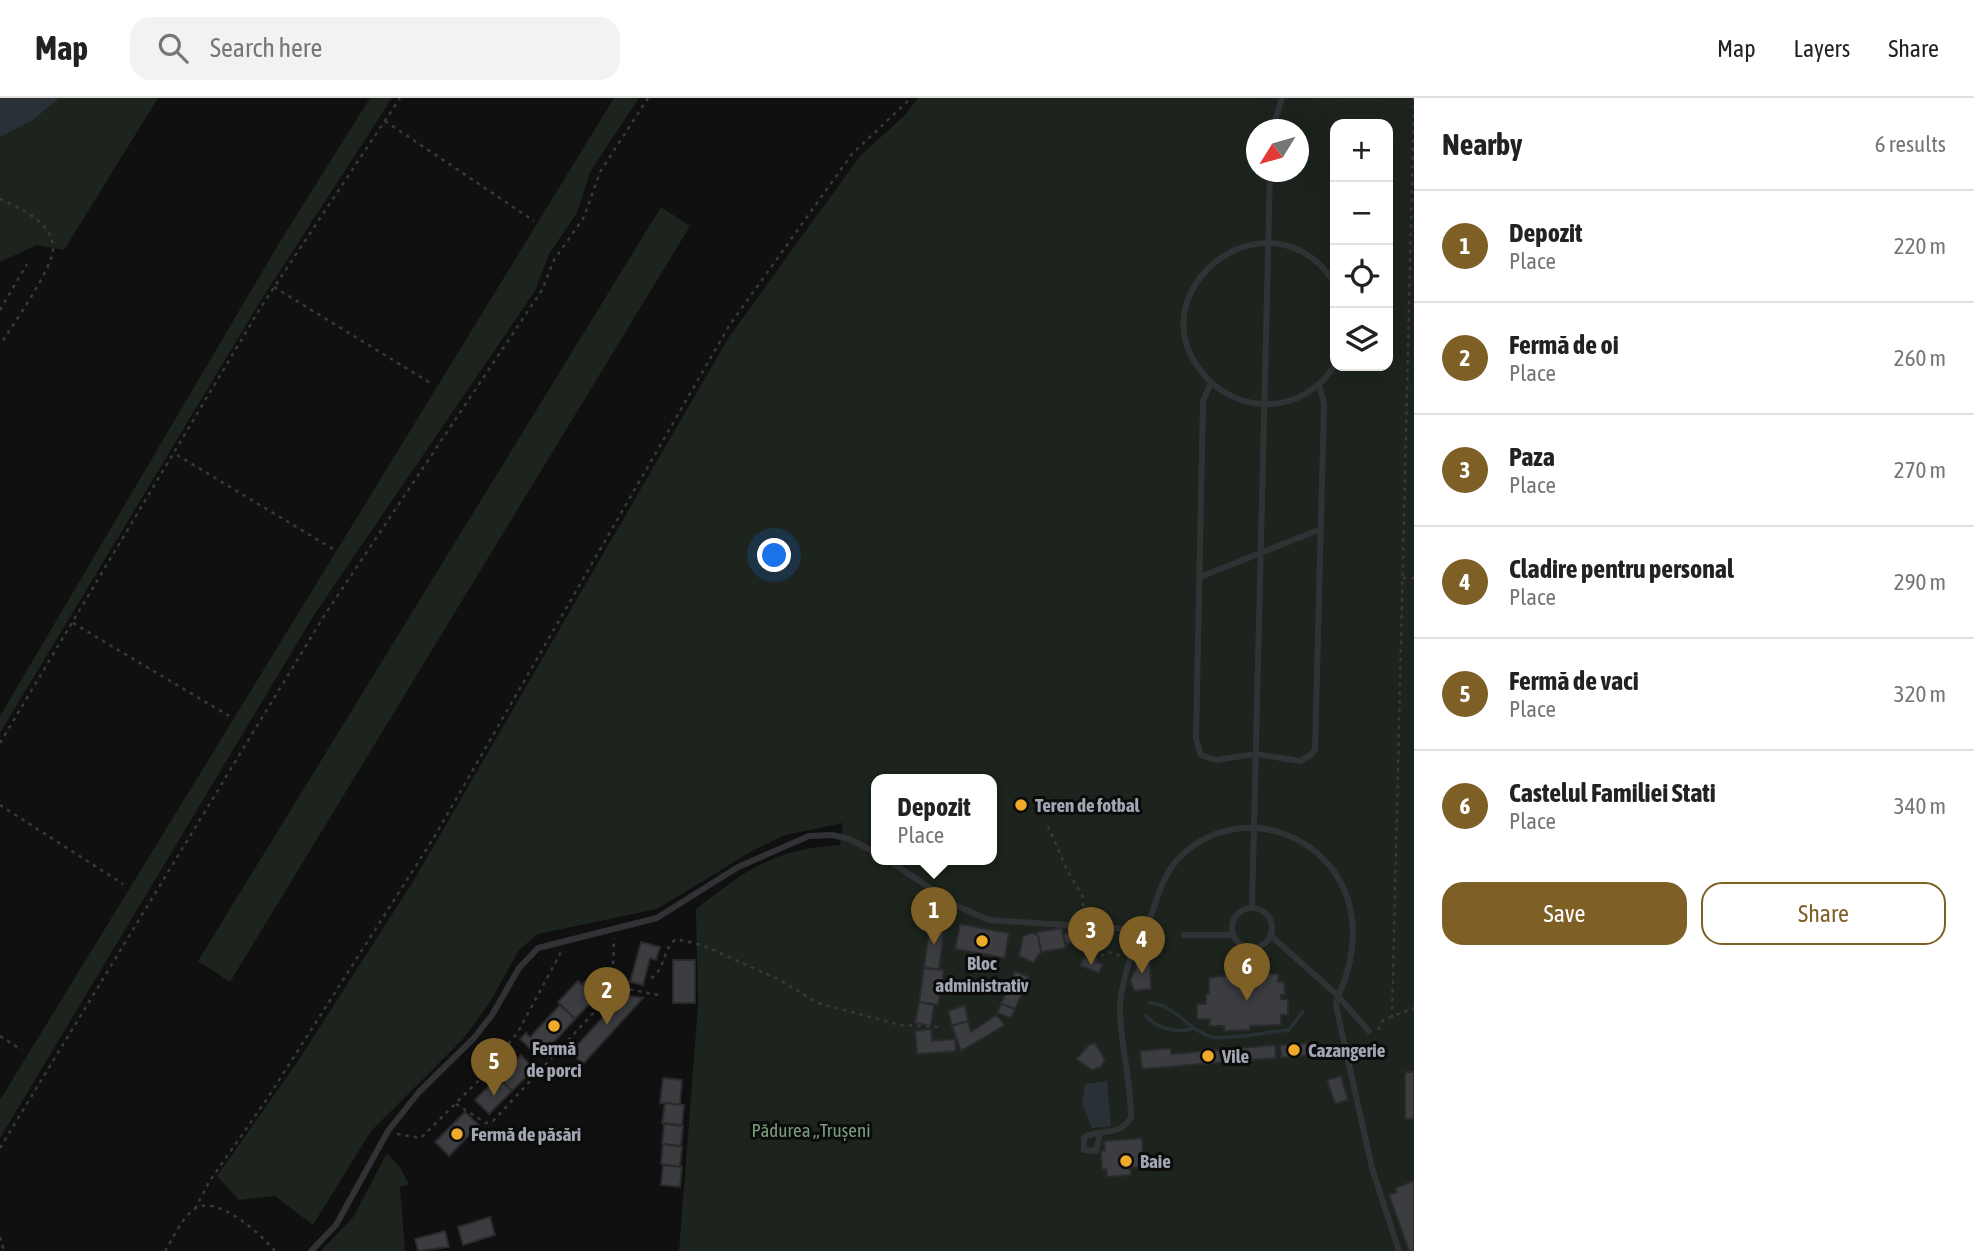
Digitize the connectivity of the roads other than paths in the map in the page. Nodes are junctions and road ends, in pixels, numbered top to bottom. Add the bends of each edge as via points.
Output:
1 (1282, 98) edge
2 (1275, 119) edge
3 (1270, 182) edge
4 (1267, 243) junction
5 (1330, 278) edge
6 (1330, 370) edge
7 (1211, 383) junction
8 (1319, 384) junction
9 (1262, 404) junction
10 (1321, 529) junction
11 (1260, 553) junction
12 (1200, 577) junction
13 (1256, 754) junction
14 (1254, 828) junction
15 (871, 850) edge
16 (896, 865) edge
17 (1252, 908) junction
18 (1141, 930) junction
19 (1184, 935) dead end
20 (1233, 935) junction
21 (1270, 935) junction
22 (1337, 995) junction
23 (1369, 1031) dead end
24 (1100, 1134) dead end
25 (311, 1251) edge
26 (1399, 1251) edge

1 - 2 lane
3 - 4 lane
4 - 5 lane via 1301,251 1316,260
4 - 7 lane via 1241,246 1224,254 1209,265 1189,297 1185,315 1188,343
4 - 9 lane
6 - 8 lane
7 - 9 lane via 1235,397
7 - 12 lane via 1203,401
8 - 9 lane via 1293,400
8 - 10 lane via 1324,404
9 - 11 lane
10 - 11 lane
10 - 13 lane via 1315,749 1300,761
11 - 12 lane
11 - 13 lane
12 - 13 lane via 1197,749 1216,760
13 - 14 lane
14 - 17 lane
14 - 18 lane via 1211,836 1182,855 1162,882 1152,915
14 - 22 lane via 1278,831 1309,845 1342,883 1352,933 1346,979
15 - 25 lane via 850,839 809,836 738,867 657,918 538,948 528,956 474,1038 419,1091 388,1131 336,1225
16 - 18 lane via 980,917
17 - 20 lane via 1235,916
17 - 21 lane via 1268,917
18 - 24 lane via 1119,1010 1131,1083 1131,1117 1122,1129
19 - 20 lane
20 - 21 lane via 1242,945 1255,948
21 - 22 lane
22 - 23 lane
22 - 26 lane via 1372,1168

